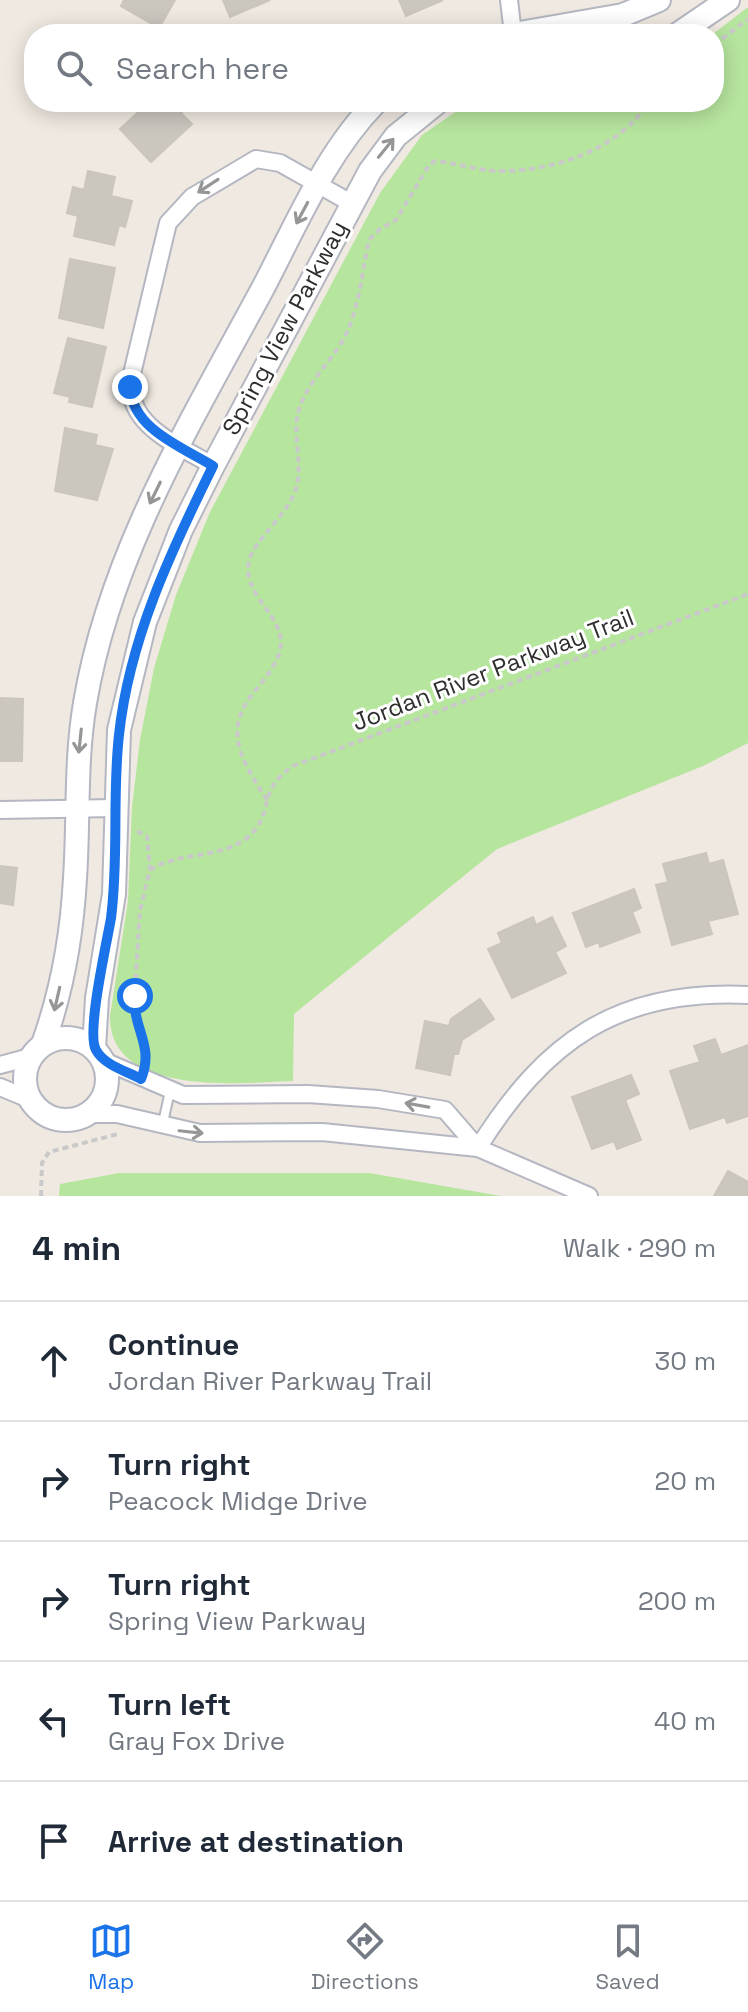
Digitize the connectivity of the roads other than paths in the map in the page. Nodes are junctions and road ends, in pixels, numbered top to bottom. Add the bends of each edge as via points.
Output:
1 (509, 0) edge
2 (659, 0) edge
3 (728, 0) edge
4 (513, 24) edge
5 (571, 24) edge
6 (693, 24) edge
7 (367, 112) edge
8 (424, 112) edge
9 (318, 184) junction
10 (351, 203) junction
11 (179, 445) junction
12 (213, 466) junction
13 (115, 808) junction
14 (77, 809) junction
15 (0, 810) edge
16 (748, 995) edge
17 (36, 1051) junction
18 (99, 1055) junction
19 (0, 1065) edge
20 (0, 1087) edge
21 (170, 1091) junction
22 (29, 1099) junction
23 (88, 1114) junction
24 (162, 1128) junction
25 (478, 1148) junction
26 (589, 1196) edge

1 - 4 street
2 - 5 street via 623,15
3 - 6 street
7 - 9 street, Spring View Parkway
10 -> 8 street, Spring View Parkway via 382,153
9 - 10 street
9 -> 11 street, Spring View Parkway
9 -> 11 street via 280,163 256,159 192,197 168,223 130,396 143,421
10 - 12 street, Spring View Parkway
11 - 12 street
11 -> 14 street, Spring View Parkway via 123,568 99,643 81,728
12 - 13 street, Spring View Parkway via 161,578 137,650 119,730
13 - 14 street
13 - 18 street, Spring View Parkway via 114,894 97,998
14 - 15 street
14 -> 17 street, Spring View Parkway via 75,879 59,994
16 - 25 street via 659,999 588,1028 518,1088
17 - 18 street via 69,1037
17 - 19 street
17 - 22 street via 24,1078
18 - 21 street
18 - 23 street via 107,1085
20 - 22 street
21 - 24 lane
25 -> 21 street via 445,1110 344,1096 197,1096
22 - 23 street via 55,1119
23 - 24 street via 126,1117
24 -> 25 street via 216,1134 352,1134
25 - 26 street

